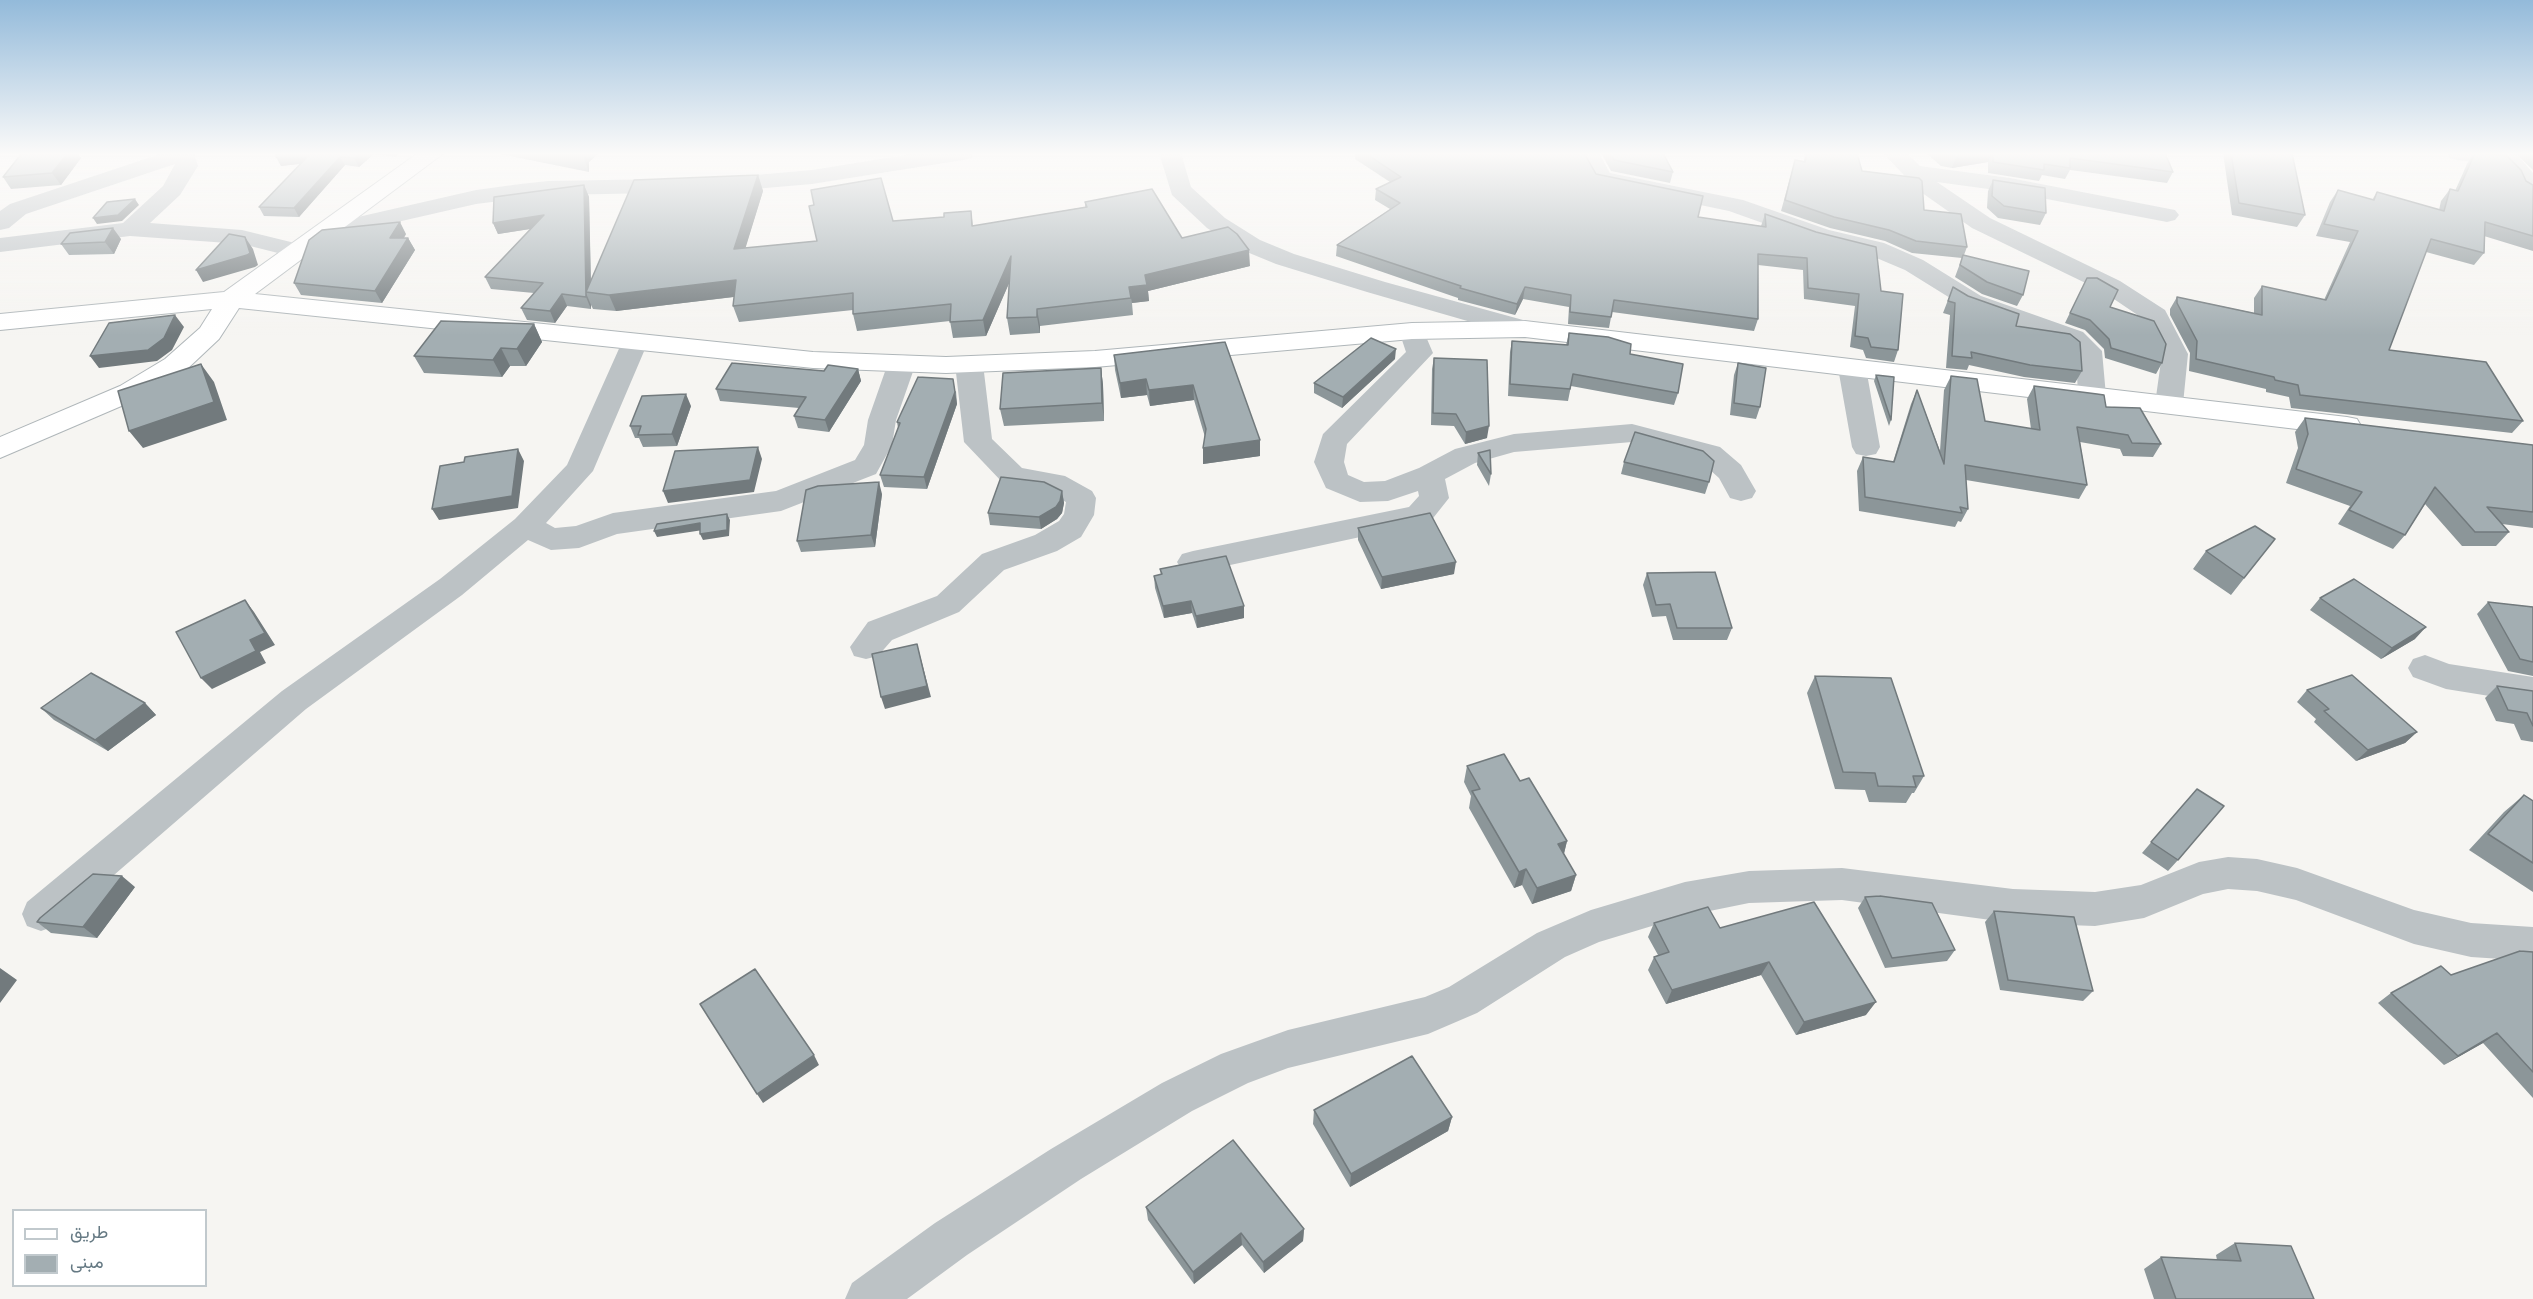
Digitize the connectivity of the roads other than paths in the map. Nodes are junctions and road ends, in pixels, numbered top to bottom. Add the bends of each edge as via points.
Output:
1 (12, 214) edge
2 (147, 214) edge
3 (349, 214) edge
4 (404, 214) edge
5 (1204, 214) edge
6 (1759, 214) edge
7 (1969, 214) edge
8 (2160, 214) edge
9 (2167, 215) dead end
10 (0, 223) edge
11 (130, 229) junction
12 (324, 232) junction
13 (0, 244) edge
14 (298, 251) junction
15 (231, 299) junction
16 (0, 322) edge
17 (1524, 329) junction
18 (1412, 331) junction
19 (635, 342) junction
20 (902, 363) junction
21 (969, 364) junction
22 (1852, 368) junction
23 (2092, 396) junction
24 (2169, 404) junction
25 (2369, 428) edge
26 (1866, 447) dead end
27 (0, 448) edge
28 (1429, 476) junction
29 (1741, 490) dead end
30 (526, 526) junction
31 (1193, 562) edge
32 (866, 647) dead end
33 (2425, 668) dead end
34 (2533, 690) edge
35 (41, 914) edge
36 (2533, 944) edge
37 (868, 1299) edge

1 - 10 street
2 - 11 street
3 - 12 main road
4 - 12 street
5 - 17 street via 1251,245 1286,259
6 - 23 street via 1821,236 1875,248 1914,265 1972,301 2074,338 2089,351
7 - 24 street via 2059,263 2111,286 2156,316 2175,354
8 - 9 street
11 - 13 street
11 - 14 street via 242,237
12 - 14 main road
14 - 15 main road
15 - 16 main road
15 - 19 main road
15 - 27 main road via 210,333 175,365 130,392
17 - 18 main road
17 - 22 main road
18 - 21 main road via 1095,359
18 - 28 street via 1420,353 1346,426 1334,441 1329,462 1336,481 1360,492 1388,491
19 - 20 main road via 813,360
19 - 30 street via 578,471
20 - 21 main road
20 - 30 street via 882,420 878,445 866,467 781,501 613,524 579,537 551,540
21 - 32 street via 978,442 1013,476 1055,483 1081,498 1079,515 1070,529 1046,543 993,562 948,604 880,631
22 - 23 main road
22 - 26 street
23 - 24 main road
24 - 25 main road
28 - 29 street via 1466,456 1514,443 1632,433 1710,454 1731,472
28 - 31 street via 1434,498 1419,515
30 - 35 street via 451,587 294,700
33 - 34 street via 2446,676
36 - 37 street via 2471,940 2414,927 2297,884 2228,873 2199,878 2144,901 2095,909 2013,906 1842,884 1749,887 1685,899 1591,927 1551,945 1463,1000 1428,1015 1288,1049 1177,1097 951,1239

